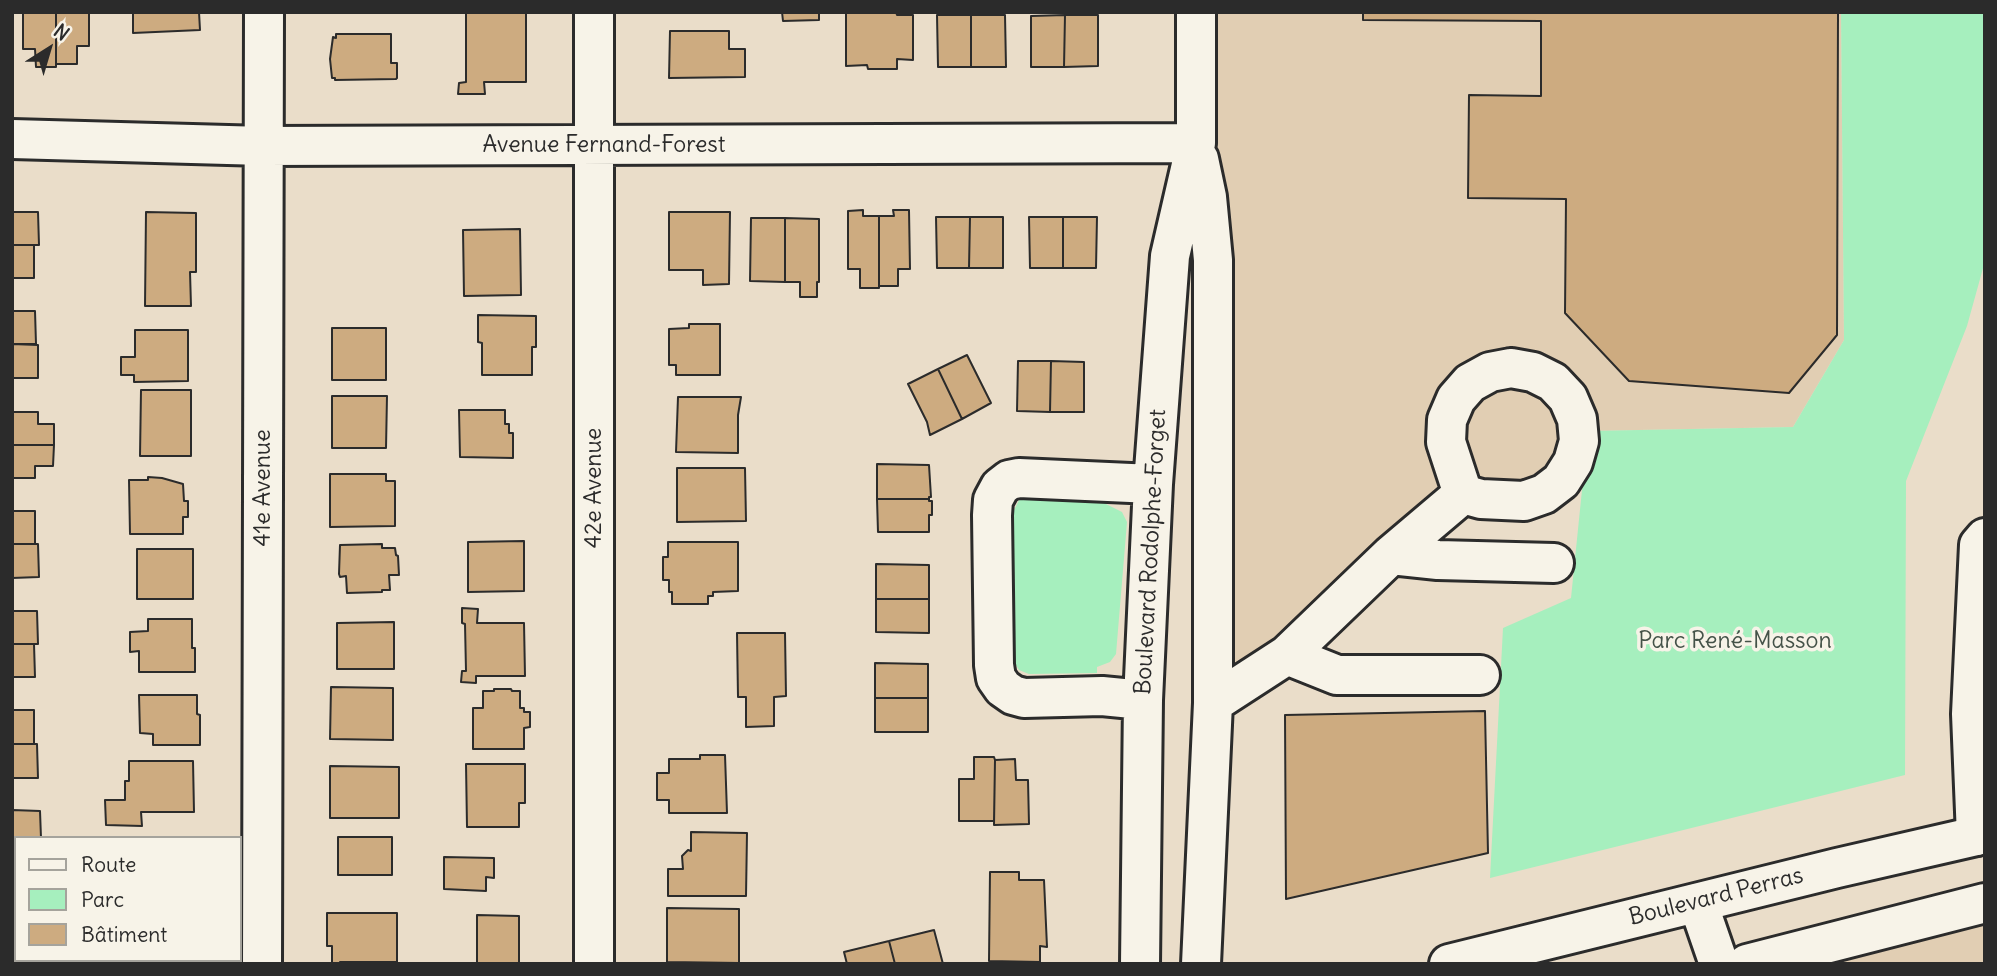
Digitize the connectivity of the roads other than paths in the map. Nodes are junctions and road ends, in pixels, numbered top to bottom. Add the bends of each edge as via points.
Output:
1 (264, 12) edge
2 (594, 12) edge
3 (1196, 12) edge
4 (12, 139) edge
5 (1196, 143) junction
6 (594, 145) junction
7 (264, 146) junction
8 (1153, 484) junction
9 (1463, 494) dead end
10 (1985, 538) edge
11 (1391, 555) junction
12 (1554, 564) dead end
13 (1287, 655) junction
14 (1480, 675) dead end
15 (1143, 701) junction
16 (1213, 703) junction
17 (1980, 835) edge
18 (1985, 902) edge
19 (1698, 903) junction
20 (262, 964) edge
21 (594, 964) edge
22 (1140, 964) edge
23 (1201, 964) edge
24 (1449, 964) edge
25 (1719, 964) edge
26 (1747, 964) edge

1 - 7 street, 41e Avenue
2 - 6 street, 42e Avenue
3 - 5 street, Boulevard Rodolphe-Forget
4 - 7 street, Avenue Fernand-Forest
5 - 6 street, Avenue Fernand-Forest
5 - 8 street, Boulevard Rodolphe-Forget via 1170,256
5 - 16 street, Boulevard Rodolphe-Forget via 1213,260
6 - 7 street, Avenue Fernand-Forest
6 - 21 street, 42e Avenue
7 - 20 street, 41e Avenue
8 - 15 street, Boulevard Rodolphe-Forget
8 - 15 street via 1019,478 1000,487 992,515 994,665 1003,688 1024,698 1102,696
9 - 11 street
10 - 17 street via 1979,545 1971,714
11 - 12 street
11 - 13 street
13 - 14 street via 1337,675
13 - 16 street
15 - 22 street, Boulevard Rodolphe-Forget
16 - 23 street, Boulevard Rodolphe-Forget
17 - 19 street, Boulevard Perras
18 - 26 street
19 - 24 street, Boulevard Perras
19 - 25 street

